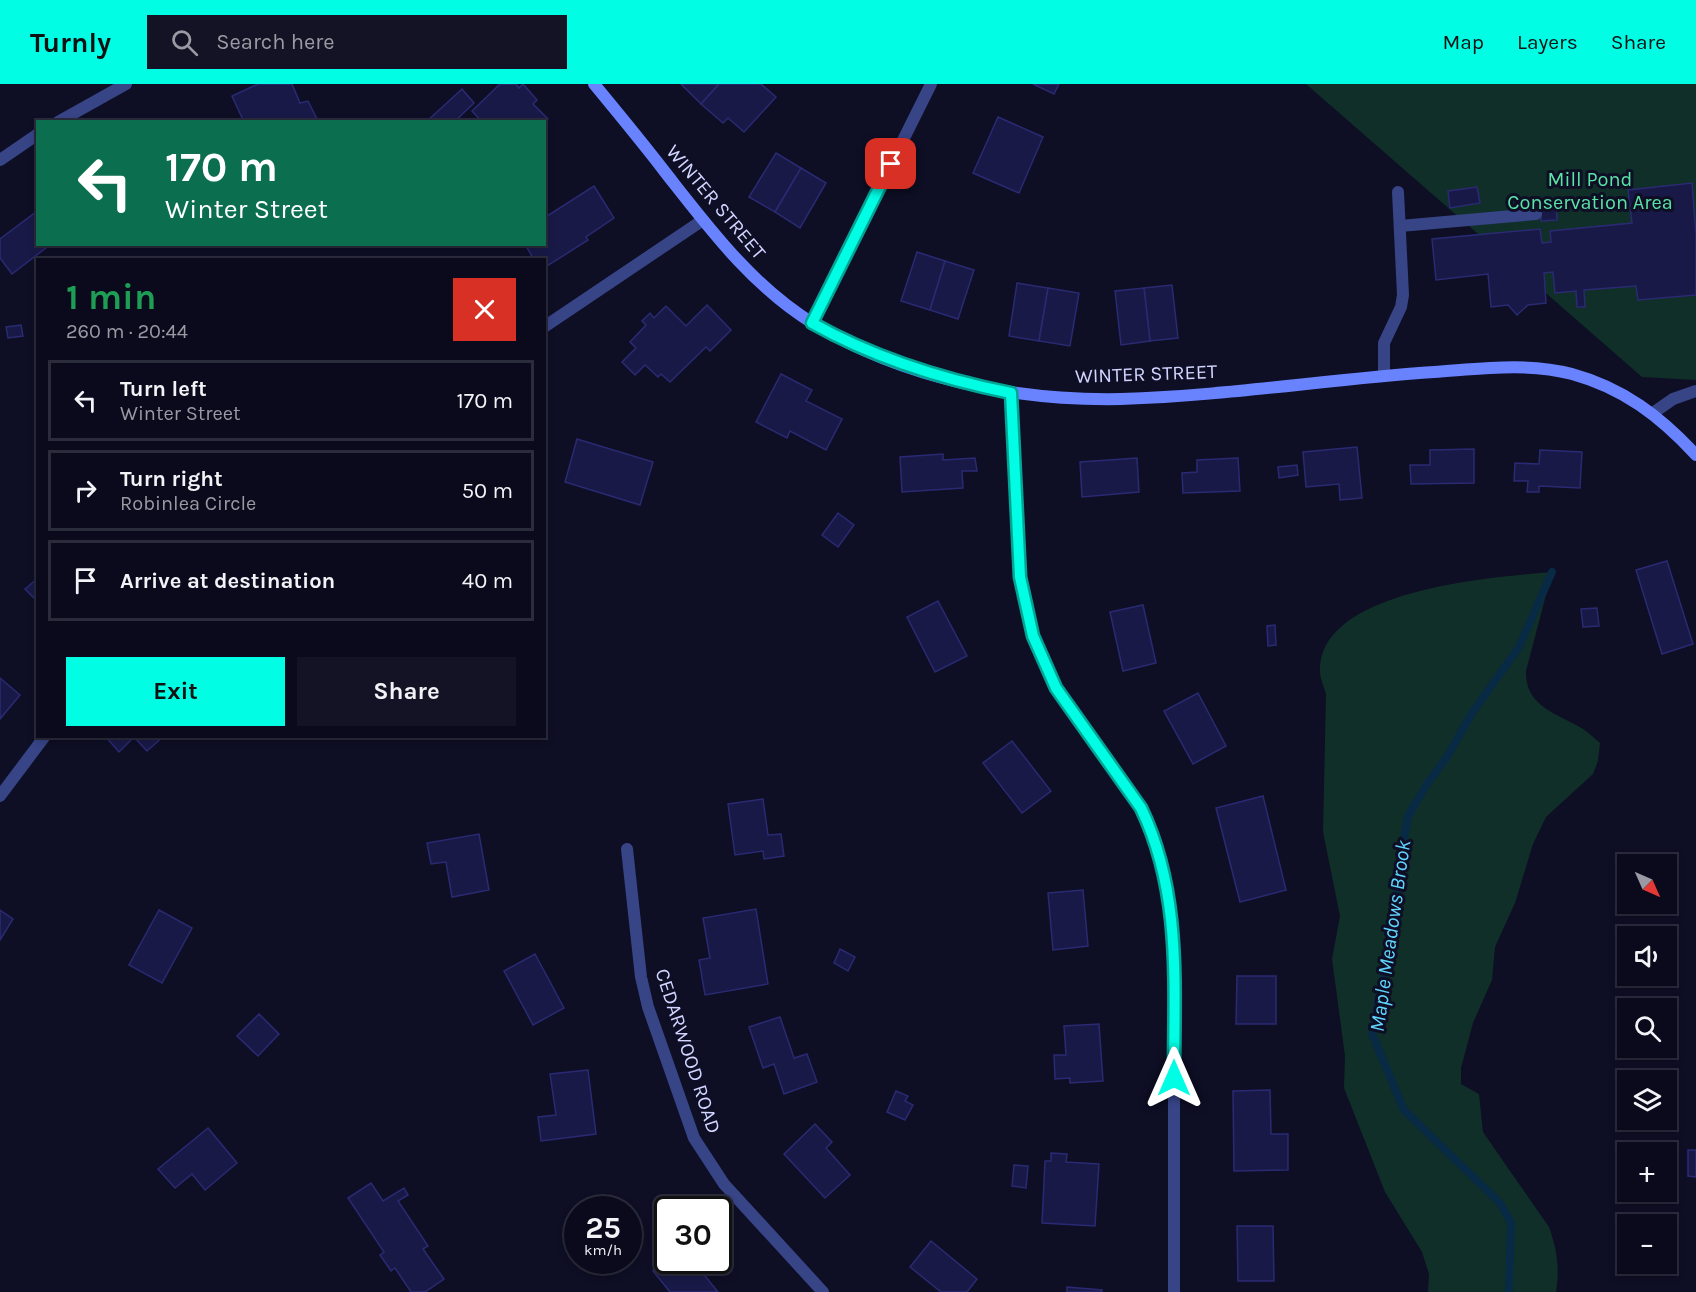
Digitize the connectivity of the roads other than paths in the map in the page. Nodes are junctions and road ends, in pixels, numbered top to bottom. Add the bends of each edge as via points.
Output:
1 (126, 84) edge
2 (594, 84) edge
3 (931, 84) edge
4 (62, 120) edge
5 (36, 135) edge
6 (0, 160) edge
7 (1398, 192) dead end
8 (1536, 214) dead end
9 (703, 220) junction
10 (1400, 226) junction
11 (812, 323) junction
12 (546, 326) edge
13 (1384, 375) junction
14 (1696, 391) edge
15 (1011, 393) junction
16 (1653, 413) junction
17 (1696, 454) edge
18 (44, 738) edge
19 (0, 796) edge
20 (627, 849) dead end
21 (823, 1292) edge
22 (1174, 1292) edge

1 - 4 street
2 - 9 street, WINTER STREET
3 - 11 street
5 - 6 street
7 - 10 street
8 - 10 street
9 - 11 street, WINTER STREET via 759,281
9 - 12 street
10 - 13 street via 1403,295 1384,343
11 - 15 street, WINTER STREET via 897,362
13 - 15 street, WINTER STREET via 1122,399
13 - 16 street, WINTER STREET via 1534,368 1571,374 1633,399
14 - 16 street via 1678,396
15 - 22 street via 1020,577 1033,636 1056,688 1141,808 1167,879 1173,939
16 - 17 street, WINTER STREET
18 - 19 street
20 - 21 street, CEDARWOOD ROAD via 641,977 694,1138 724,1184

